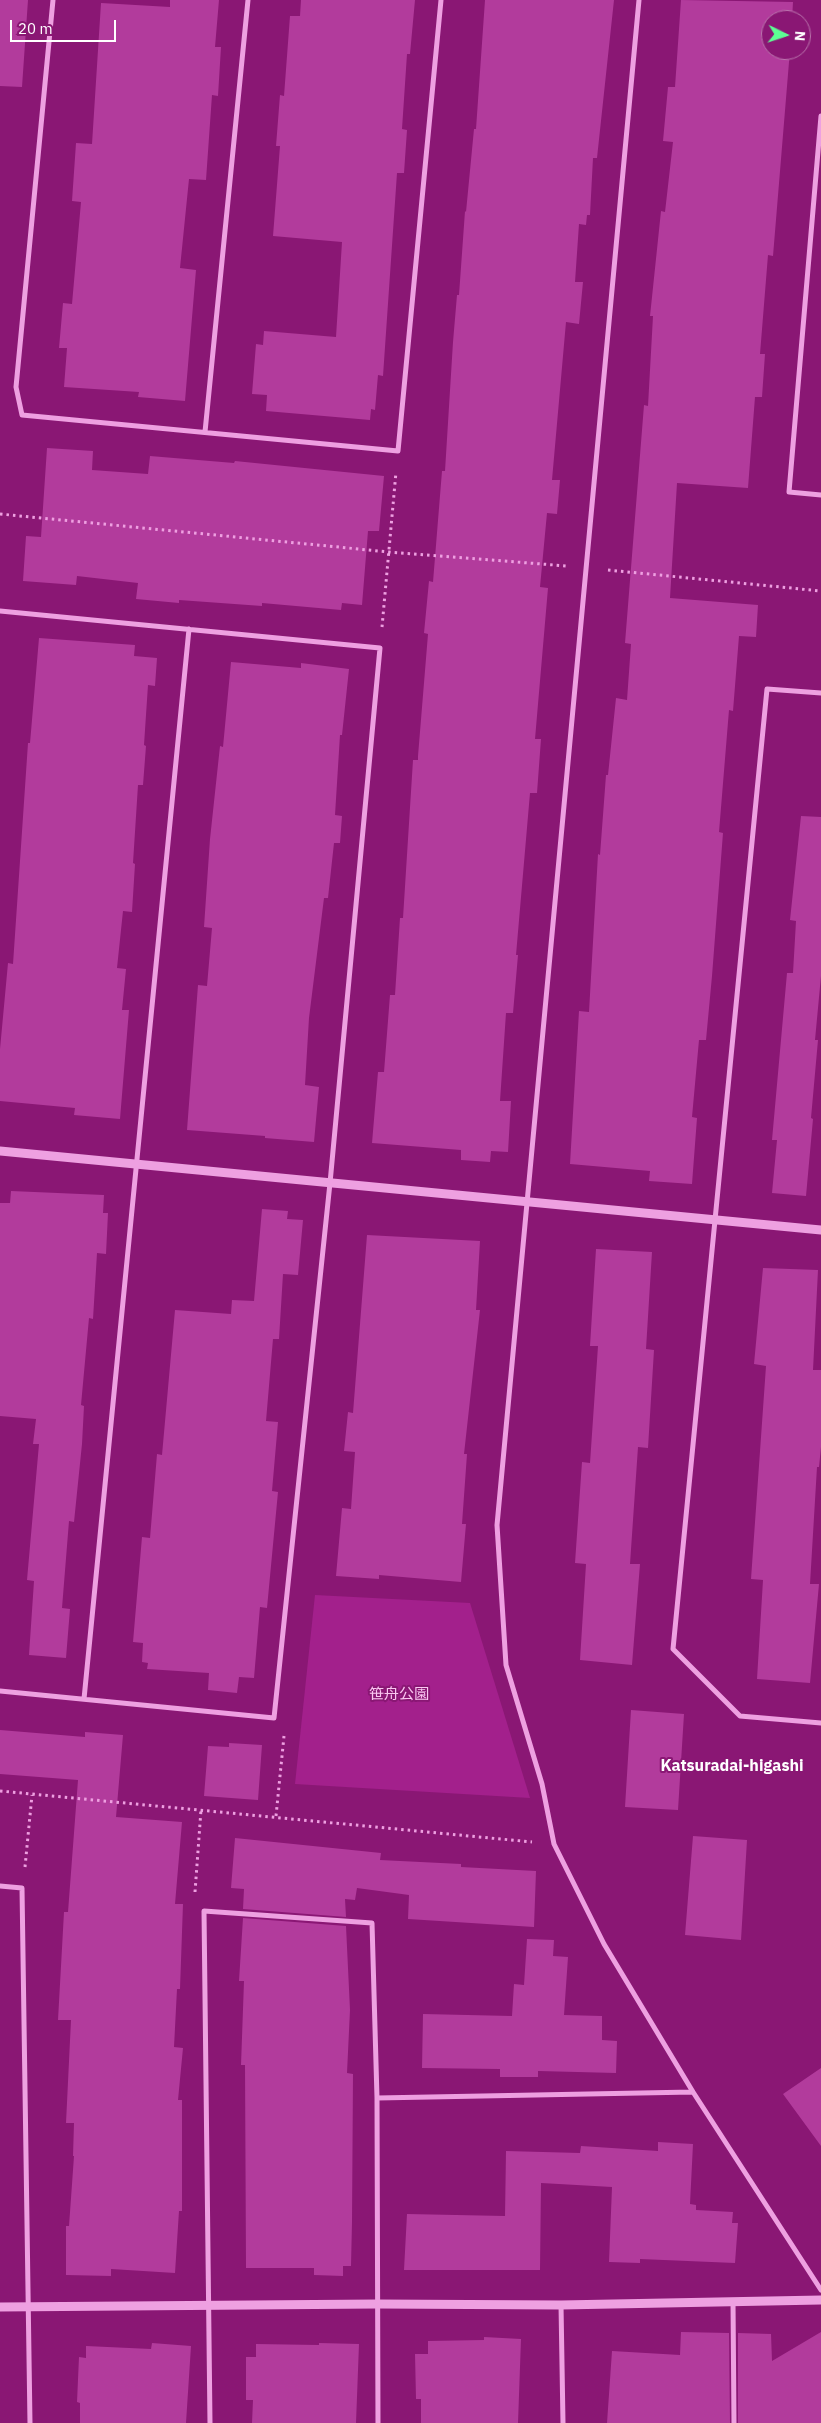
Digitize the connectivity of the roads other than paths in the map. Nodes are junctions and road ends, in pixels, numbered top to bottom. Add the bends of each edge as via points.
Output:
1 (53, 0) edge
2 (248, 0) edge
3 (441, 0) edge
4 (639, 0) edge
5 (821, 116) edge
6 (205, 432) junction
7 (821, 495) edge
8 (0, 611) edge
9 (189, 629) junction
10 (821, 693) edge
11 (0, 1151) edge
12 (137, 1164) junction
13 (330, 1183) junction
14 (526, 1202) junction
15 (716, 1220) junction
16 (821, 1230) edge
17 (0, 1691) edge
18 (84, 1699) junction
19 (821, 1723) edge
20 (0, 1886) edge
21 (693, 2092) junction
22 (377, 2098) junction
23 (821, 2290) edge
24 (821, 2300) edge
25 (733, 2301) junction
26 (376, 2304) junction
27 (209, 2305) junction
28 (561, 2305) junction
29 (28, 2306) junction
30 (0, 2307) edge
31 (30, 2423) edge
32 (210, 2423) edge
33 (378, 2423) edge
34 (562, 2423) edge
35 (734, 2423) edge

1 - 6 street via 16,387 22,415
2 - 6 street
3 - 6 street via 398,451
4 - 14 street
5 - 7 street via 789,492
8 - 9 street
9 - 12 street
9 - 13 street via 380,648
10 - 15 street via 767,689
11 - 12 street
12 - 13 street
12 - 18 street
13 - 14 street
13 - 18 street via 274,1718
14 - 15 street
14 - 21 street via 498,1525 506,1665 542,1784 554,1844 604,1944
15 - 16 street
15 - 19 street via 673,1649 740,1716
17 - 18 street
20 - 29 street via 22,1888
21 - 22 street
21 - 23 street
22 - 26 street
22 - 27 street via 372,1922 204,1911
24 - 25 street
25 - 28 street
25 - 35 street
26 - 27 street
26 - 28 street
26 - 33 street
27 - 29 street
27 - 32 street
28 - 34 street
29 - 30 street
29 - 31 street

